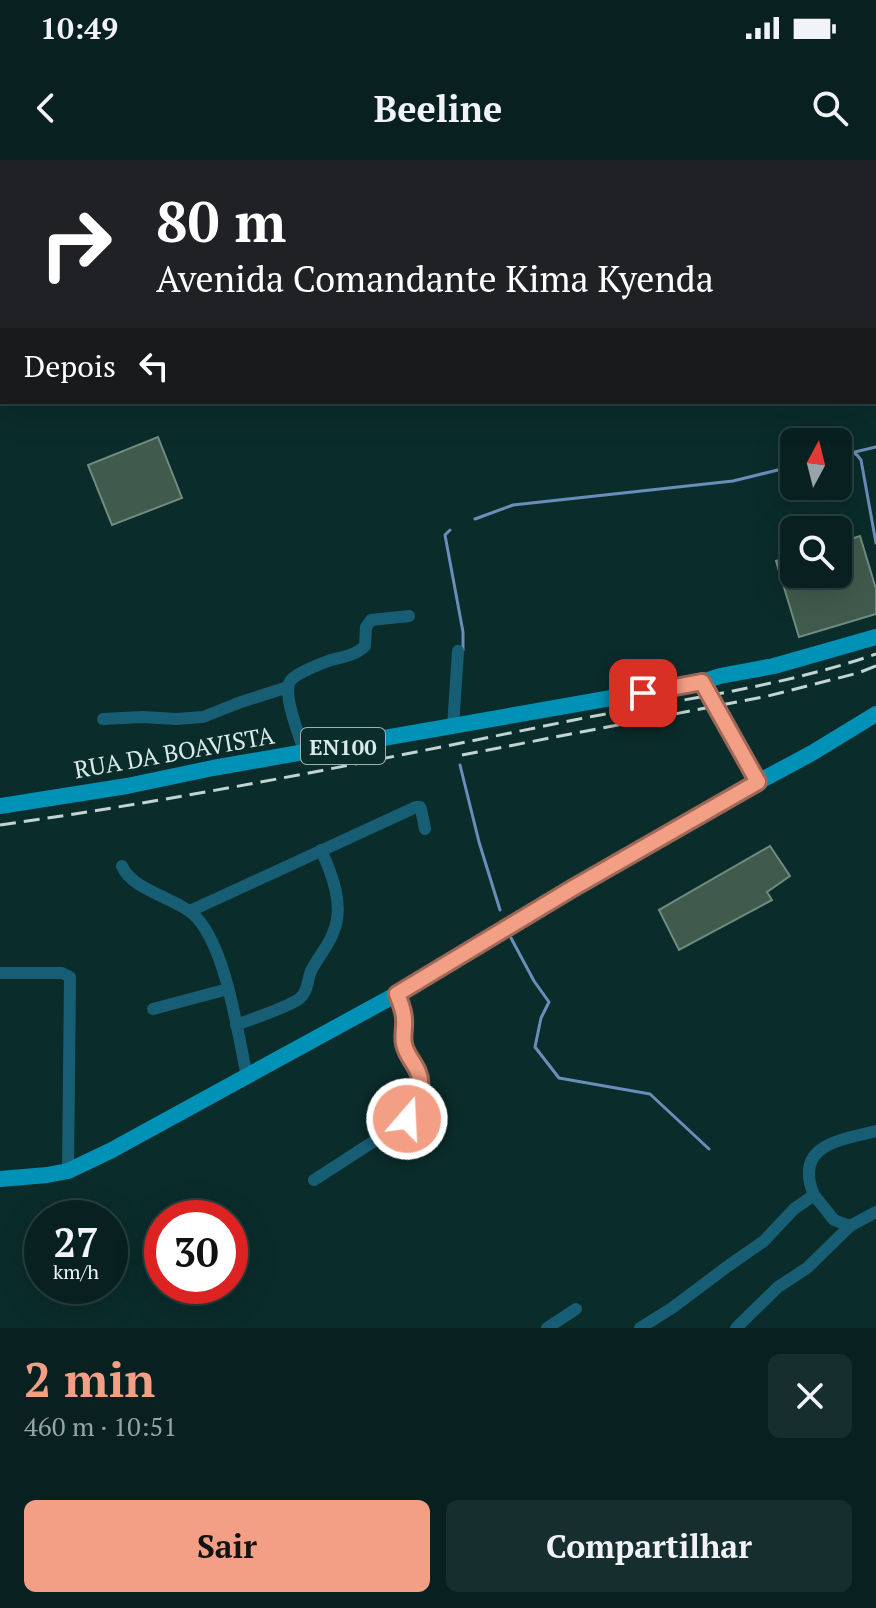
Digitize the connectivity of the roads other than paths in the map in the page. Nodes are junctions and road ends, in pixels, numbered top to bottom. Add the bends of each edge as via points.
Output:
1 (409, 616) dead end
2 (876, 637) edge
3 (458, 651) dead end
4 (694, 683) junction
5 (288, 687) junction
6 (876, 714) edge
7 (103, 719) dead end
8 (453, 727) junction
9 (305, 753) junction
10 (758, 782) junction
11 (0, 806) edge
12 (425, 829) dead end
13 (321, 850) junction
14 (122, 866) dead end
15 (190, 911) junction
16 (0, 973) edge
17 (228, 989) junction
18 (397, 994) junction
19 (153, 1009) dead end
20 (236, 1025) junction
21 (247, 1076) junction
22 (876, 1131) edge
23 (68, 1171) junction
24 (0, 1179) edge
25 (314, 1180) dead end
26 (814, 1195) junction
27 (876, 1212) edge
28 (850, 1226) junction
29 (576, 1309) dead end
30 (547, 1328) edge
31 (640, 1328) edge
32 (736, 1328) edge

1 - 5 street via 371,620 359,652 324,662 291,680
2 - 4 main road, RUA DA BOAVISTA
3 - 8 street
4 - 8 main road, RUA DA BOAVISTA / EN100
4 - 10 main road
5 - 7 street via 203,717
5 - 9 street
6 - 10 main road
8 - 9 main road, RUA DA BOAVISTA / EN100
9 - 11 main road, RUA DA BOAVISTA / EN100
10 - 18 main road
12 - 13 street via 417,807
13 - 15 street
13 - 20 street via 335,882 335,927 306,991 295,1001
14 - 15 street via 128,877
15 - 17 street via 217,952
16 - 23 street via 70,977
17 - 19 street
17 - 20 street
18 - 21 main road
18 - 25 street via 404,1017 403,1041 419,1074 414,1108 396,1127
20 - 21 street
21 - 23 main road
22 - 26 street via 824,1146 811,1158
23 - 24 main road
26 - 28 street via 834,1220
26 - 31 street via 764,1241
27 - 28 street
28 - 32 street
29 - 30 street

